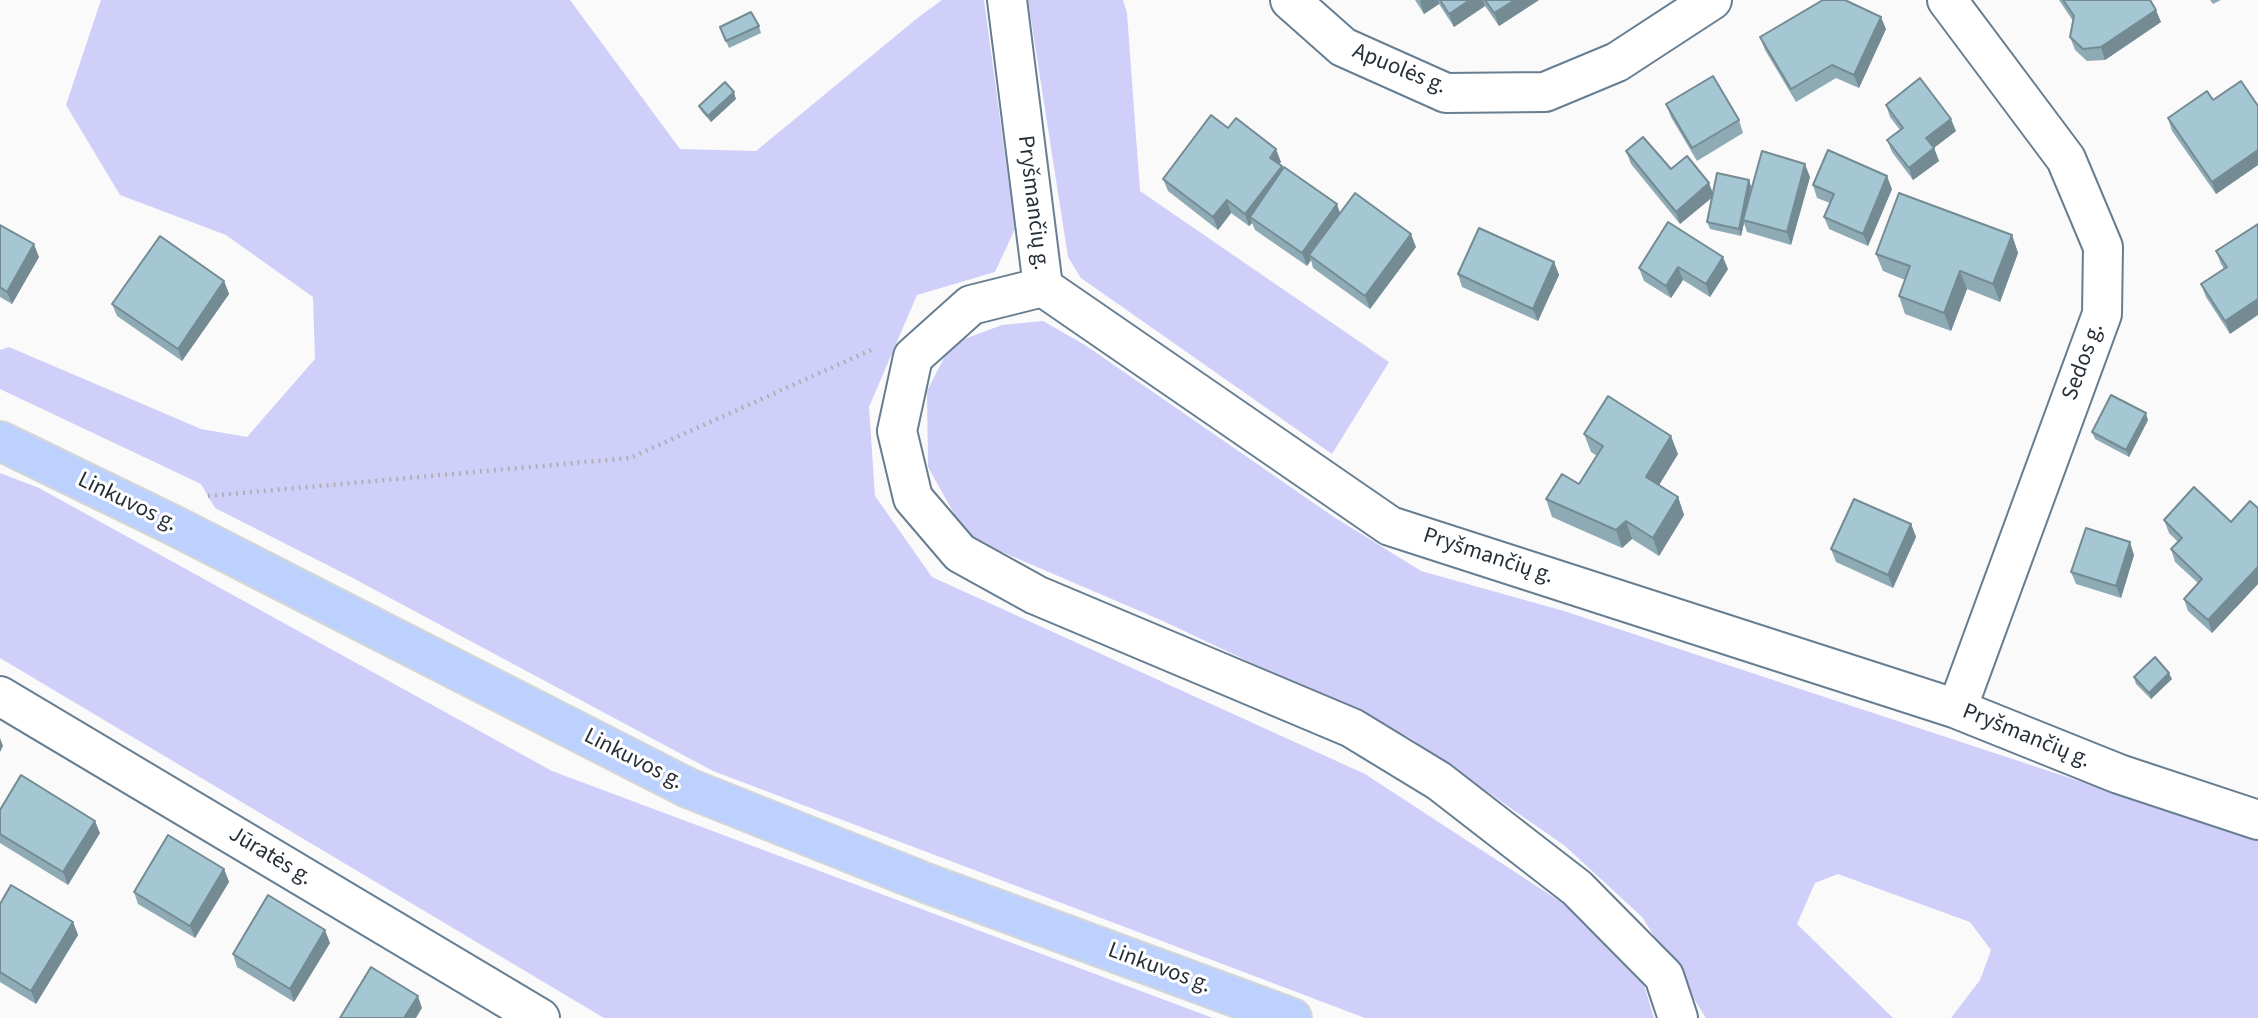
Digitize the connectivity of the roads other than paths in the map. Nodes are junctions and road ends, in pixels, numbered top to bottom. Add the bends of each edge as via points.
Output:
1 (1007, 0) edge
2 (1290, 0) edge
3 (1712, 0) edge
4 (1947, 0) edge
5 (1043, 287) junction
6 (0, 441) edge
7 (0, 696) edge
8 (1957, 709) junction
9 (2258, 820) edge
10 (540, 1018) edge
11 (1292, 1018) edge
12 (1678, 1018) edge

1 - 5 street, Pryšmančių g.
2 - 3 street, Apuolės g. via 1343,47 1446,93 1545,92 1617,62
4 - 8 street, Sedos g. via 2066,159 2103,247 2102,314
5 - 8 street, Pryšmančių g. via 1390,526
5 - 12 street via 971,305 913,357 897,431 913,498 960,553 1036,596 1352,728 1439,781 1577,888 1664,976
6 - 11 main road, Linkuvos g. via 688,788 926,883
7 - 10 street, Jūratės g.
8 - 9 street, Pryšmančių g. via 2119,774

